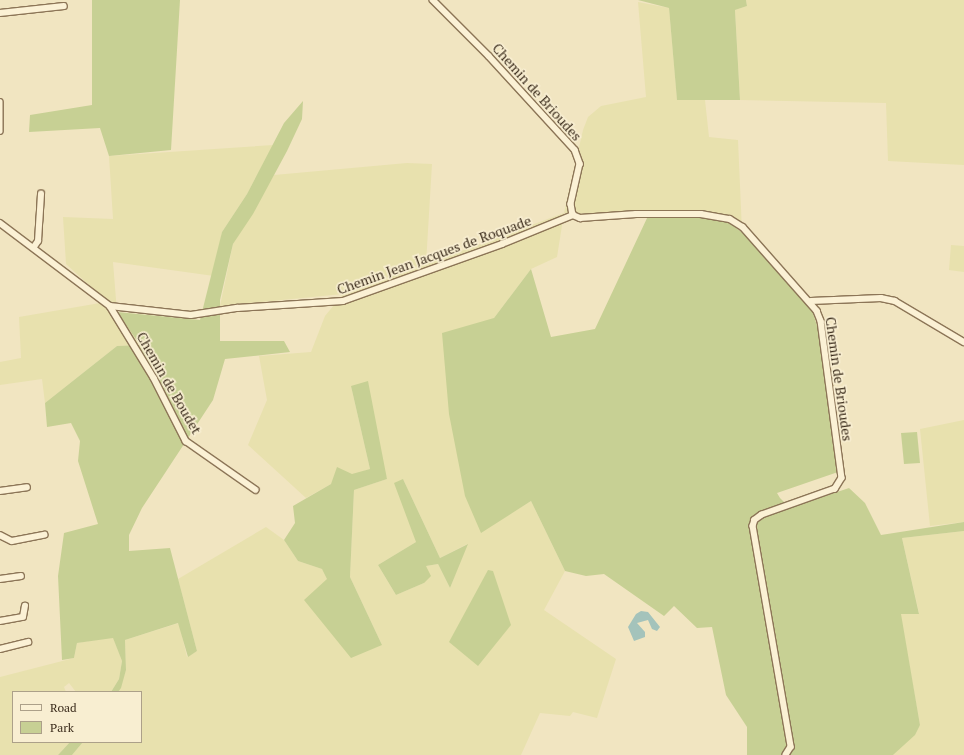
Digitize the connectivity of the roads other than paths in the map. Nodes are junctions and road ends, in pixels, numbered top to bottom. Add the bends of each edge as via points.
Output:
1 (433, 0) edge
2 (64, 6) dead end
3 (0, 13) edge
4 (0, 102) edge
5 (0, 132) edge
6 (41, 194) dead end
7 (573, 214) junction
8 (0, 223) edge
9 (34, 247) junction
10 (811, 302) junction
11 (110, 306) junction
12 (964, 342) edge
13 (27, 487) dead end
14 (256, 490) dead end
15 (0, 491) edge
16 (0, 534) edge
17 (44, 535) dead end
18 (21, 576) dead end
19 (0, 579) edge
20 (25, 606) dead end
21 (0, 621) edge
22 (28, 642) dead end
23 (0, 649) edge
24 (786, 755) edge

1 - 7 street, Chemin de Brioudes via 489,56 575,150 580,164 571,204
2 - 3 street
4 - 5 street
6 - 9 street via 38,241
7 - 10 street, Chemin de Brioudes via 580,218 636,214 701,214 730,219 743,227
7 - 11 street, Chemin Jean Jacques de Roquade via 502,244 337,303 237,308 191,316
8 - 9 street
9 - 11 street
10 - 12 street via 881,298 895,301
10 - 24 street, Chemin de Brioudes via 821,321 842,478 835,489 762,515 755,520 753,526 791,747
11 - 14 street, Chemin de Boudet via 154,378 186,441
13 - 15 street
16 - 17 street via 12,540
18 - 19 street
20 - 21 street via 23,617
22 - 23 street

